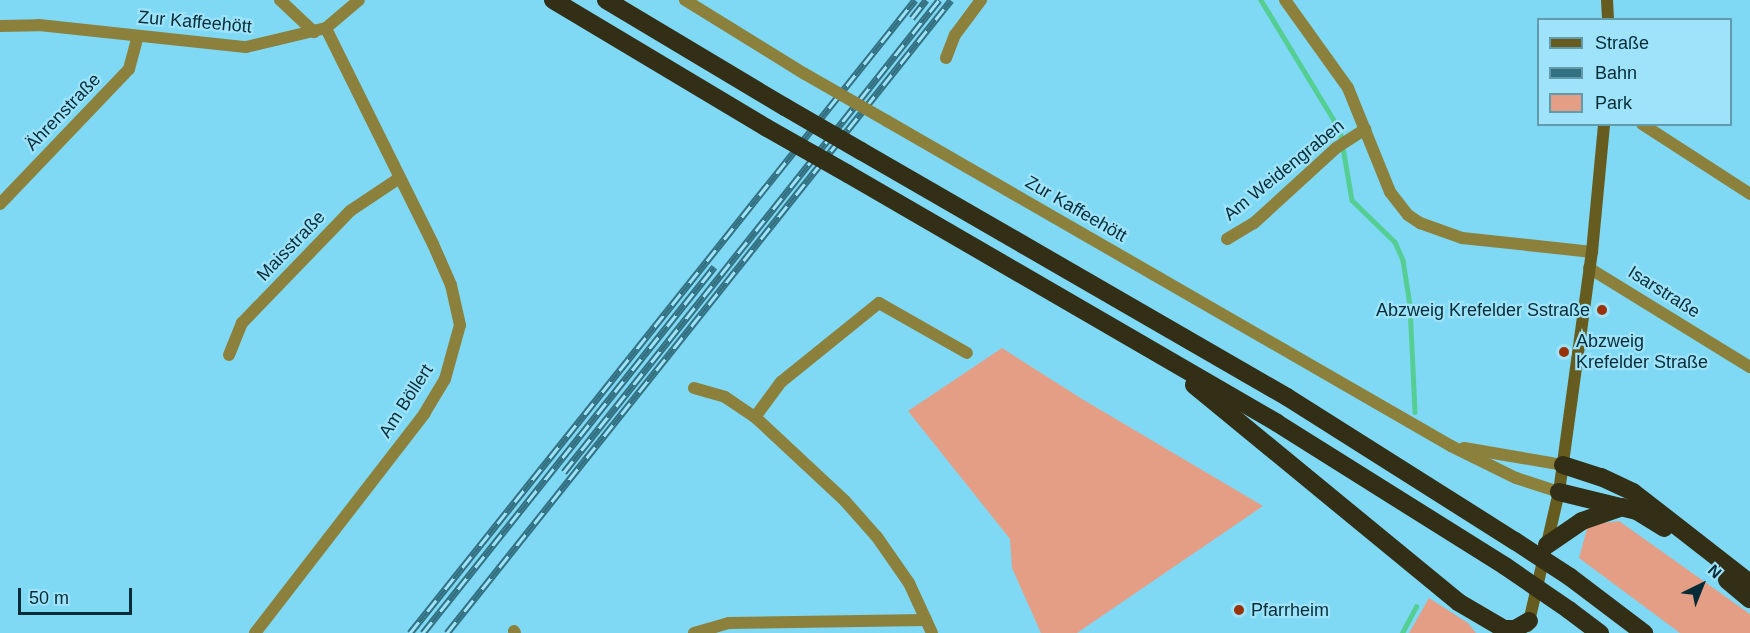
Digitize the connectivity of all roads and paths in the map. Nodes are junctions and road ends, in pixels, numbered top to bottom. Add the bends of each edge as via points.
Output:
1 (280, 0) edge
2 (359, 0) edge
3 (553, 0) edge
4 (606, 0) edge
5 (685, 0) edge
6 (981, 0) edge
7 (1285, 0) edge
8 (1607, 0) edge
9 (1608, 18) edge
10 (0, 26) edge
11 (320, 30) junction
12 (138, 36) junction
13 (946, 58) dead end
14 (1604, 126) edge
15 (1645, 126) edge
16 (1359, 132) junction
17 (398, 179) junction
18 (1750, 194) edge
19 (0, 204) edge
20 (1227, 239) dead end
21 (1592, 252) junction
22 (1589, 268) junction
23 (1150, 349) junction
24 (967, 353) dead end
25 (229, 355) dead end
26 (1750, 367) edge
27 (694, 387) dead end
28 (755, 417) junction
29 (1451, 446) junction
30 (1563, 465) junction
31 (1560, 492) junction
32 (1623, 507) junction
33 (1547, 545) junction
34 (1750, 583) edge
35 (1750, 599) edge
36 (1458, 602) junction
37 (926, 620) junction
38 (1528, 627) edge
39 (255, 633) edge
40 (694, 633) edge
41 (932, 633) edge
42 (1484, 633) edge
43 (1600, 633) edge
44 (1644, 633) edge

1 - 11 street
2 - 11 street, Zur Kaffeehött
3 - 23 highway, bridge
4 - 44 highway, bridge via 1287,397 1570,577
5 - 29 street, Zur Kaffeehött, bridge via 805,74
6 - 13 street via 955,34
7 - 16 street, Am Weidengraben via 1348,88
8 - 9 main road
10 - 12 street, Zur Kaffeehött via 39,25
11 - 12 street, Zur Kaffeehött via 246,47
11 - 17 street, Am Böllert
12 - 19 street, Ährenstraße via 129,69
14 - 21 main road
15 - 18 street
16 - 20 street, Am Weidengraben via 1254,223
16 - 21 street, Am Weidengraben via 1390,192 1420,223 1462,238
17 - 25 street, Maisstraße via 350,211 333,228 242,323
17 - 39 street, Am Böllert via 451,285 460,324 456,350 445,379 424,414
21 - 22 main road
22 - 26 street, Isarstraße
22 - 30 main road
23 - 36 highway
23 - 43 highway, bridge via 1277,423 1505,566
24 - 28 street via 879,303 781,382
27 - 28 street via 725,397
28 - 37 street via 877,537 909,583
29 - 30 street, Zur Kaffeehött
29 - 31 street, Zur Kaffeehött via 1516,478
30 - 31 main road
30 - 34 highway via 1633,492
31 - 32 highway
31 - 33 main road
32 - 33 highway via 1582,521
32 - 35 highway via 1668,530
33 - 38 main road
36 - 38 highway via 1498,628
36 - 42 highway
37 - 40 street via 729,623
37 - 41 street

